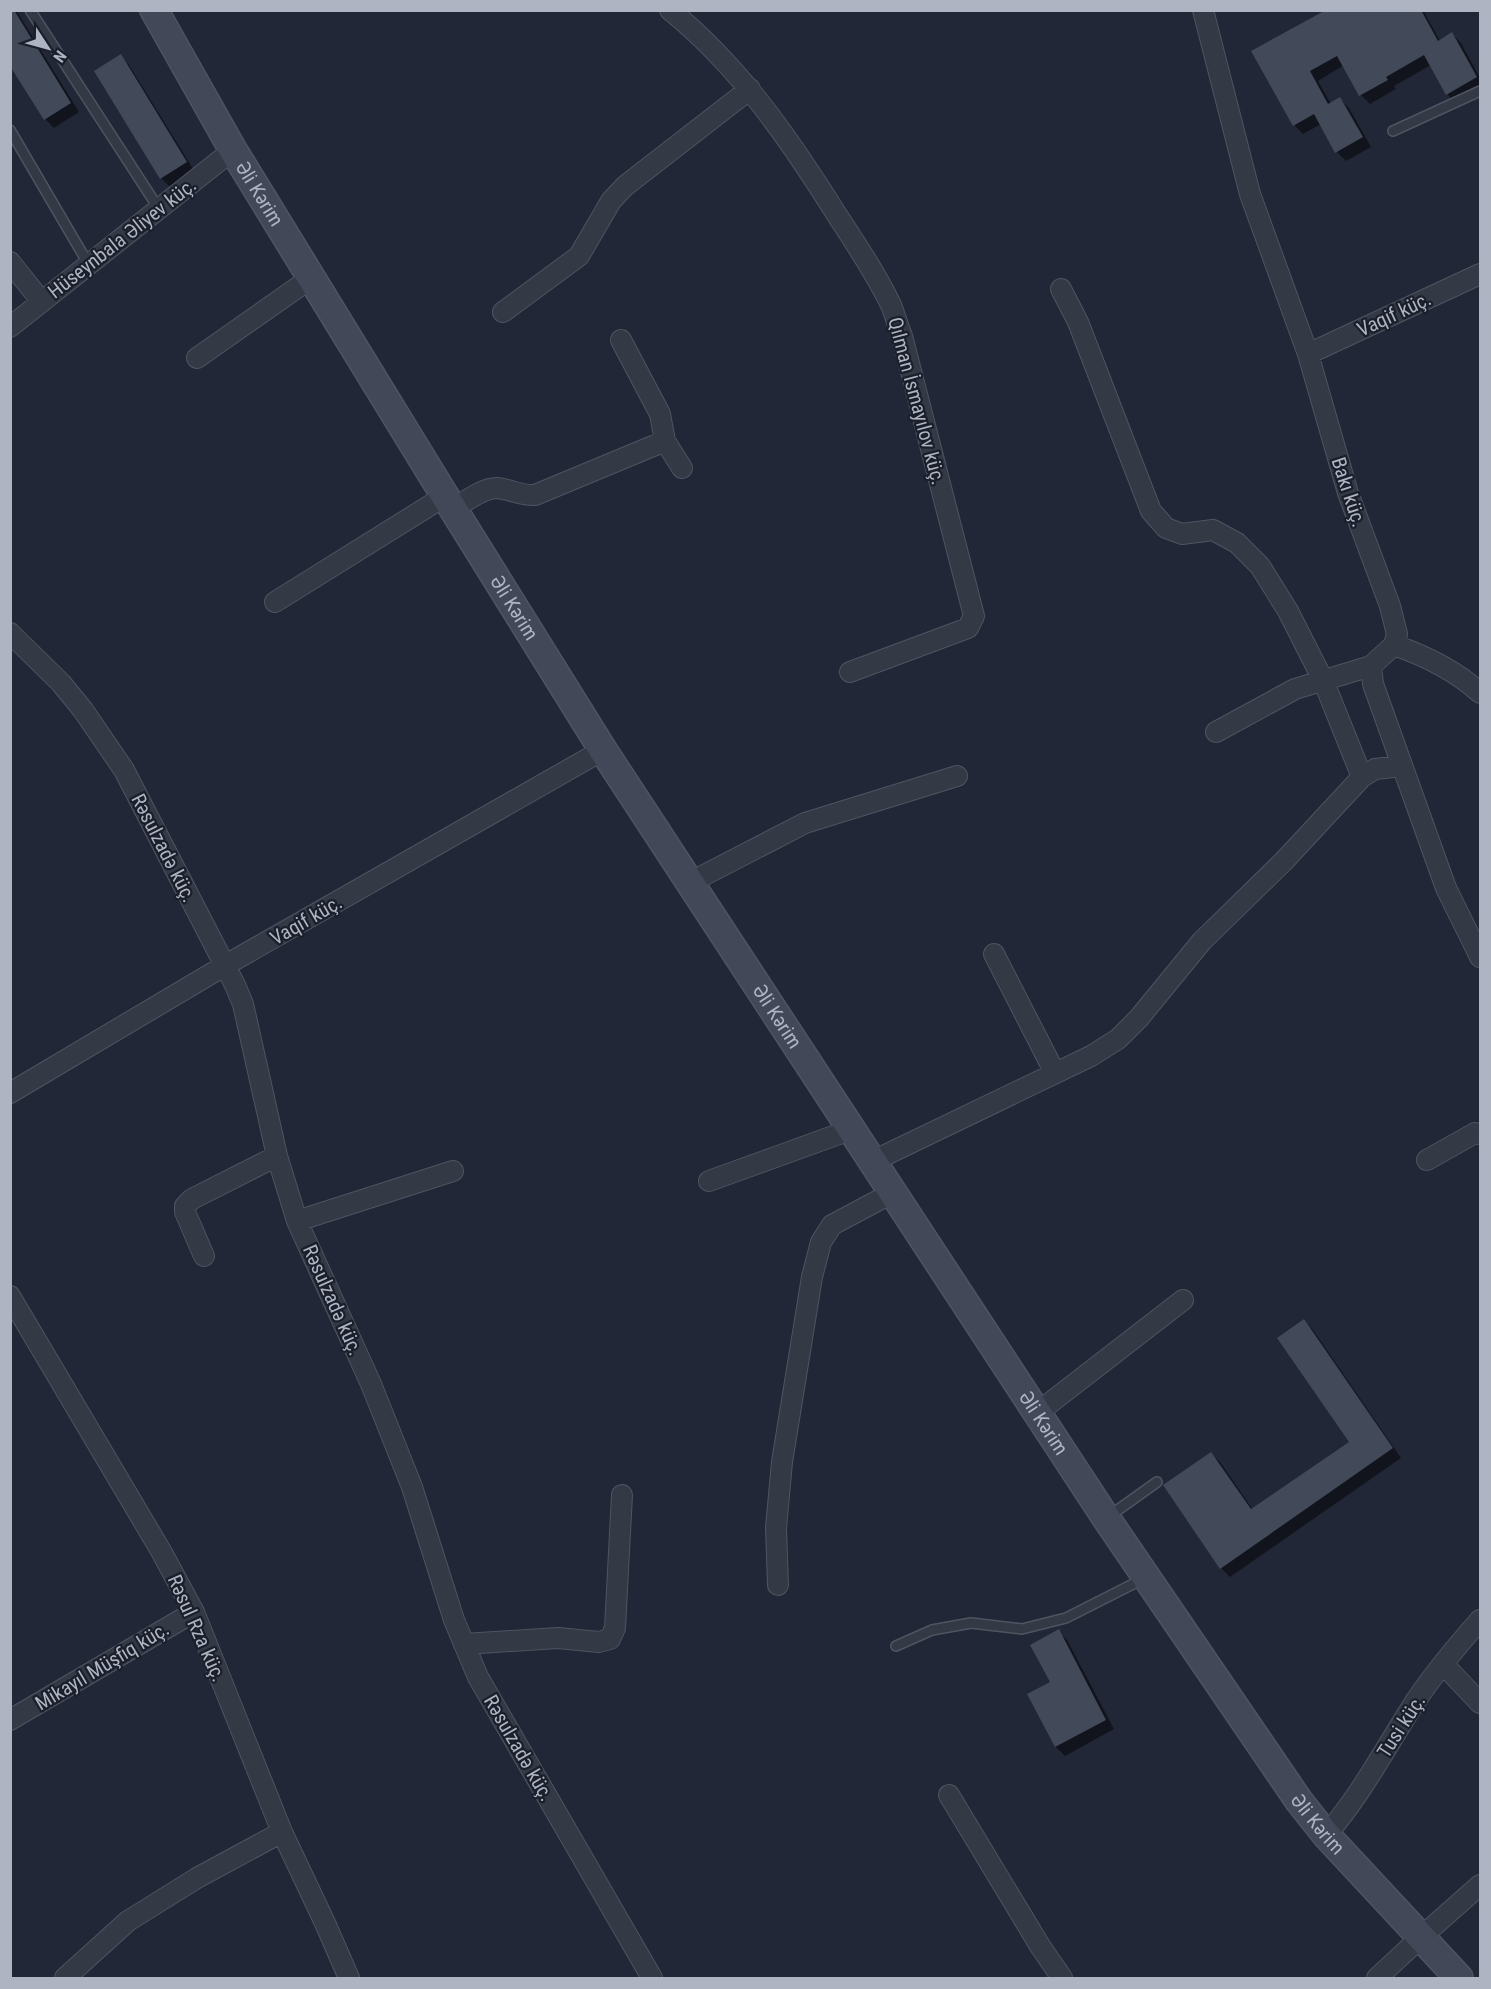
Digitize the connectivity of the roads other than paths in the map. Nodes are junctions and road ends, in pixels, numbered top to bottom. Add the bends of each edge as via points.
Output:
1 (30, 10) edge
2 (154, 10) edge
3 (670, 10) edge
4 (1203, 10) edge
5 (750, 89) junction
6 (1480, 91) edge
7 (10, 130) edge
8 (1393, 132) dead end
9 (234, 150) junction
10 (159, 209) junction
11 (10, 262) edge
12 (88, 265) junction
13 (1480, 274) edge
14 (311, 278) junction
15 (1061, 289) dead end
16 (42, 302) junction
17 (503, 312) dead end
18 (10, 327) edge
19 (621, 340) dead end
20 (1308, 354) junction
21 (197, 358) dead end
22 (664, 441) junction
23 (682, 468) dead end
24 (449, 502) junction
25 (275, 602) dead end
26 (10, 633) edge
27 (1394, 645) junction
28 (1371, 666) junction
29 (850, 672) dead end
30 (1323, 681) junction
31 (1480, 693) edge
32 (1216, 732) dead end
33 (603, 750) junction
34 (1402, 766) junction
35 (957, 776) dead end
36 (1362, 777) junction
37 (689, 883) junction
38 (994, 954) dead end
39 (1480, 957) edge
40 (224, 966) junction
41 (1055, 1073) junction
42 (10, 1093) edge
43 (850, 1130) junction
44 (1480, 1134) edge
45 (278, 1156) junction
46 (1427, 1160) dead end
47 (871, 1162) junction
48 (453, 1172) dead end
49 (709, 1181) dead end
50 (892, 1193) junction
51 (297, 1221) junction
52 (204, 1256) dead end
53 (10, 1296) edge
54 (1183, 1300) dead end
55 (1037, 1413) junction
56 (1156, 1482) dead end
57 (622, 1495) dead end
58 (1106, 1518) junction
59 (1145, 1578) junction
60 (778, 1585) dead end
61 (194, 1612) junction
62 (1480, 1620) edge
63 (464, 1644) junction
64 (896, 1646) dead end
65 (1443, 1664) junction
66 (1480, 1703) edge
67 (10, 1720) edge
68 (949, 1795) dead end
69 (282, 1832) junction
70 (1326, 1835) junction
71 (1480, 1885) edge
72 (1420, 1938) junction
73 (64, 1978) edge
74 (349, 1978) edge
75 (652, 1978) edge
76 (1062, 1978) edge
77 (1377, 1978) edge
78 (1459, 1978) edge

1 - 10 lane
2 - 9 main road, Əli Kərim
3 - 5 street, Qılman İsmayılov küç. via 695,30
4 - 20 street, Bakı küç. via 1250,194
5 - 17 street via 625,186 611,201 579,256
5 - 29 street, Qılman İsmayılov küç. via 802,159 891,306 974,616 968,628
6 - 8 lane
7 - 12 lane
9 - 10 street, Hüseynbala Əliyev küç.
9 - 14 main road, Əli Kərim
10 - 12 street, Hüseynbala Əliyev küç.
11 - 16 street
12 - 16 street, Hüseynbala Əliyev küç.
13 - 20 street, Vaqif küç.
14 - 21 street
14 - 24 main road, Əli Kərim
15 - 30 street via 1078,322 1151,511 1166,528 1182,534 1214,530 1237,543 1260,566
16 - 18 street, Hüseynbala Əliyev küç.
19 - 22 street via 660,414
20 - 27 street, Bakı küç. via 1348,493 1390,606 1397,634
22 - 23 street
22 - 24 street via 535,495 496,488
24 - 25 street
24 - 33 main road, Əli Kərim
26 - 40 street, Rəsulzadə küç. via 61,683 124,770
27 - 28 street
27 - 31 street via 1428,657
28 - 30 street
28 - 34 street via 1372,684
30 - 32 street via 1295,689
30 - 36 street
33 - 37 main road, Əli Kərim
33 - 40 street, Vaqif küç.
34 - 36 street via 1375,769
34 - 39 street via 1446,888
35 - 37 street via 805,823
36 - 41 street via 1202,941 1118,1039
37 - 43 main road, Əli Kərim
38 - 41 street
40 - 42 street, Vaqif küç.
40 - 45 street, Rəsulzadə küç. via 243,1004
41 - 47 street
43 - 47 main road, Əli Kərim
43 - 49 street
44 - 46 street via 1475,1133
45 - 51 street, Rəsulzadə küç.
45 - 52 street via 185,1206
47 - 50 main road, Əli Kərim
48 - 51 street
50 - 55 main road, Əli Kərim
50 - 60 street via 832,1225 821,1242 782,1462 776,1528
51 - 63 street, Rəsulzadə küç. via 371,1384 408,1477
53 - 61 street, Rəsul Rza küç.
54 - 55 street
55 - 58 main road, Əli Kərim
56 - 58 lane
57 - 63 street via 615,1628 610,1639
58 - 59 main road, Əli Kərim
59 - 64 lane via 1066,1618 1022,1629 971,1623 932,1630
59 - 70 main road, Əli Kərim via 1292,1792
61 - 67 street, Mikayıl Müşfiq küç.
61 - 69 street, Rəsul Rza küç.
62 - 65 street, Tusi küç.
63 - 75 street, Rəsulzadə küç. via 478,1677
65 - 66 street
65 - 70 street, Tusi küç. via 1345,1813
68 - 76 street
69 - 73 street via 197,1878 128,1922
69 - 74 street, Rəsul Rza küç.
70 - 72 main road, Əli Kərim
71 - 72 street
72 - 77 street
72 - 78 main road, Əli Kərim

